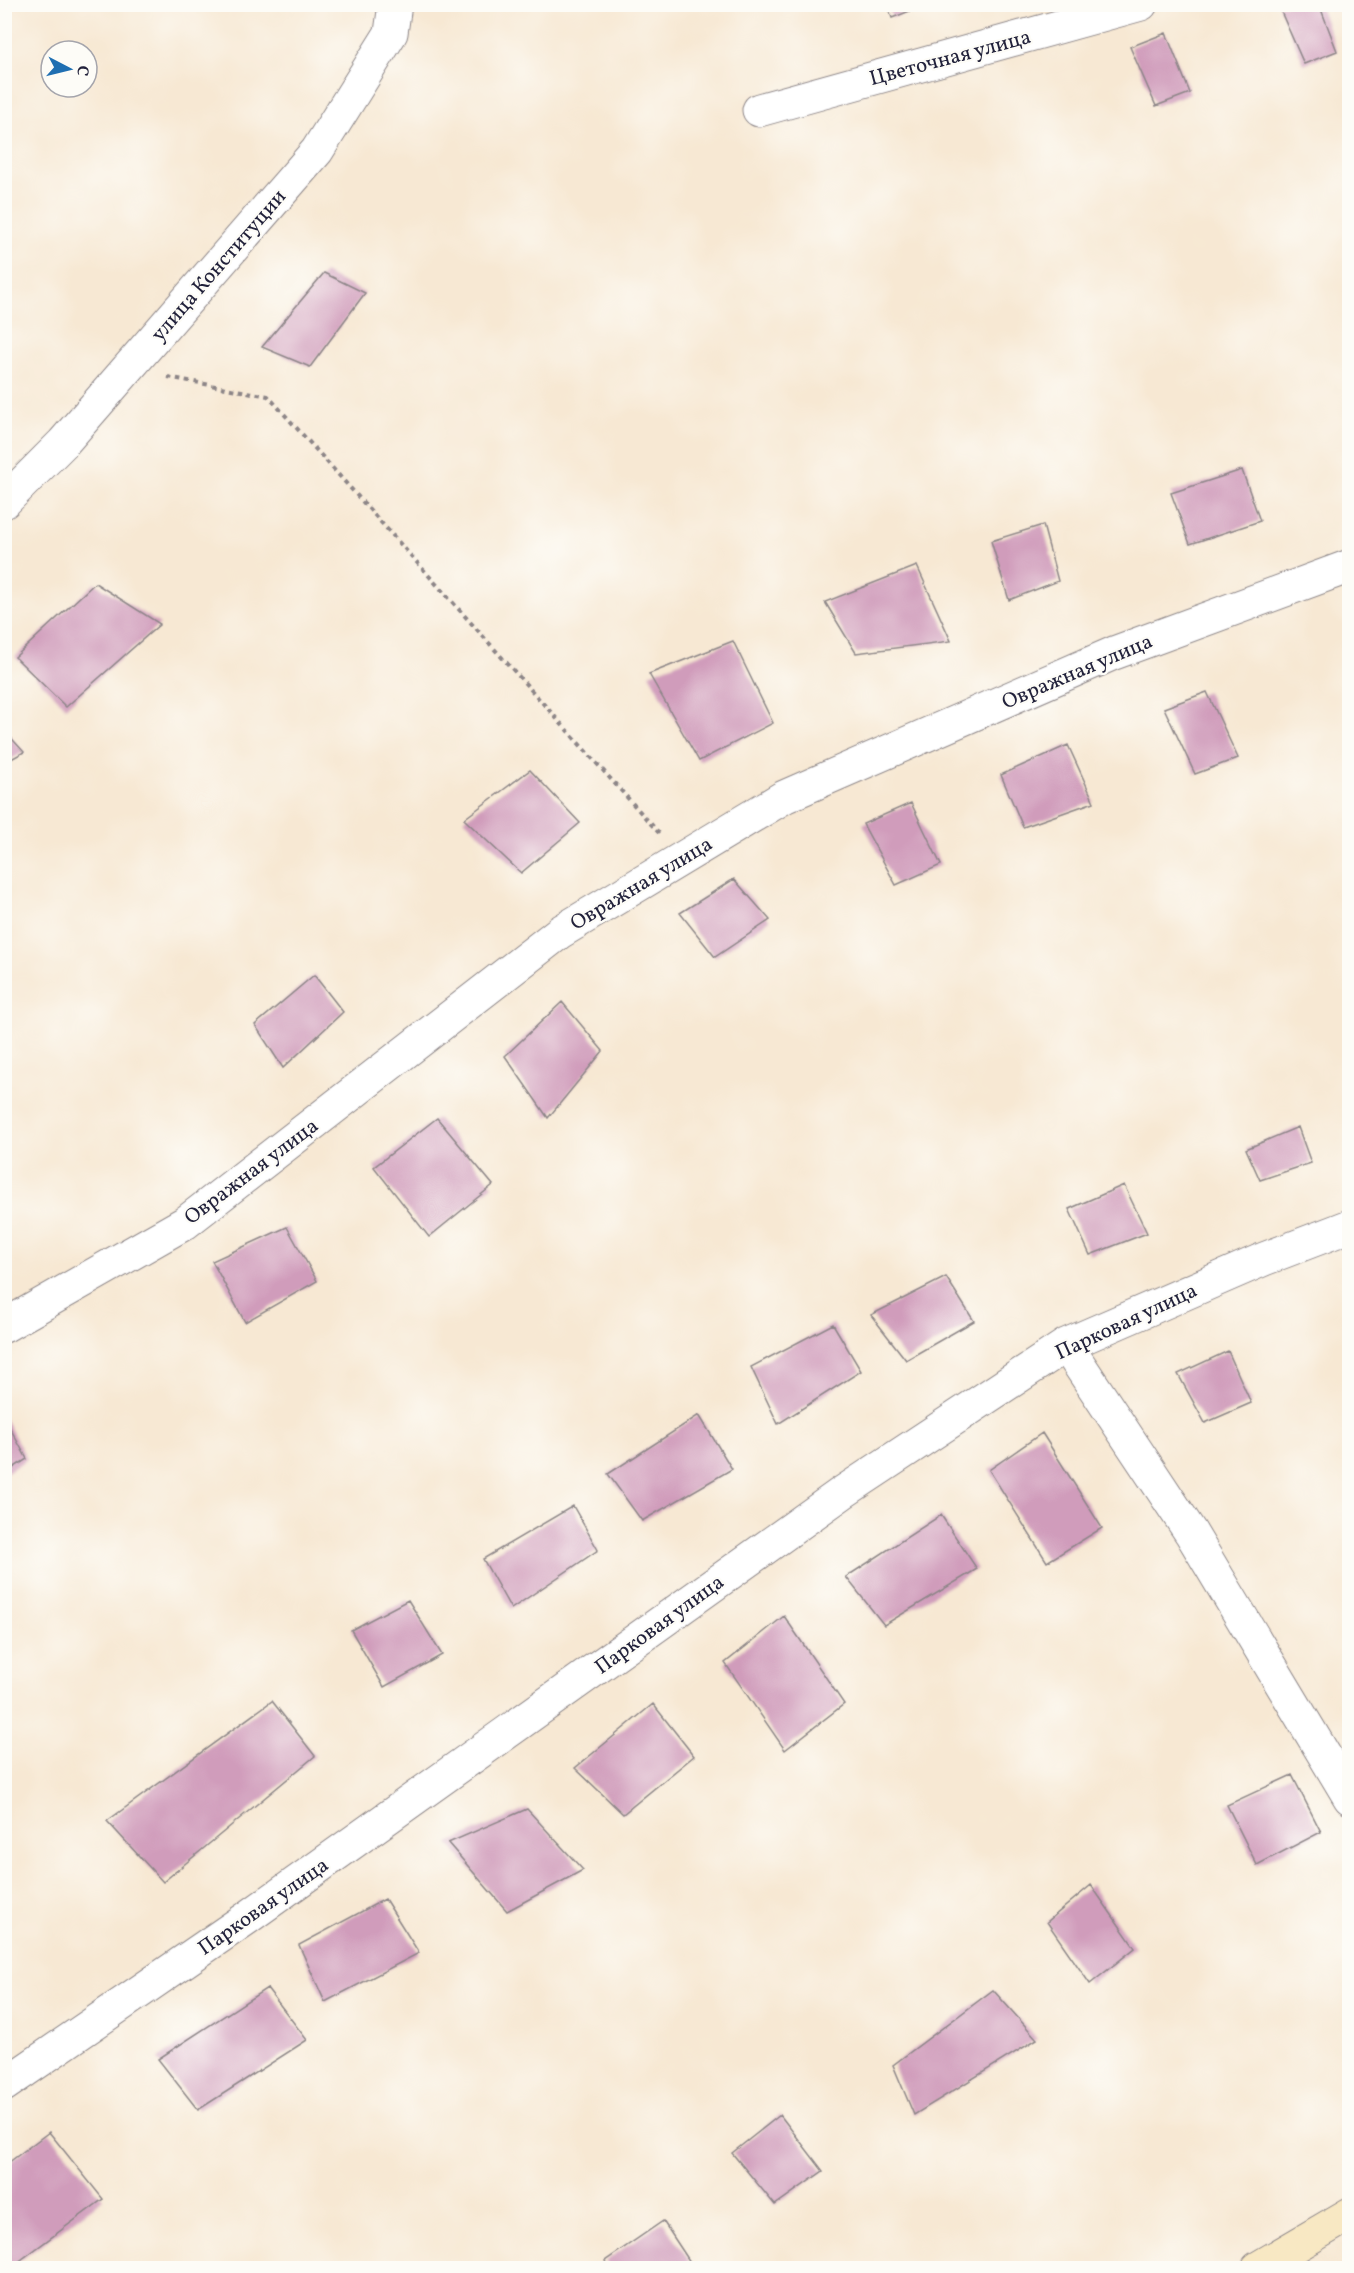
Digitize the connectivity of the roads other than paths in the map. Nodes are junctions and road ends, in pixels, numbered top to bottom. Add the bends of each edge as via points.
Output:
1 (395, 4) edge
2 (1141, 4) edge
3 (759, 110) dead end
4 (4, 502) edge
5 (1350, 566) edge
6 (1350, 1226) edge
7 (4, 1326) edge
8 (1066, 1345) junction
9 (1350, 1798) edge
10 (4, 2085) edge
11 (1350, 2214) edge
12 (1258, 2268) edge

1 - 4 street, улица Конституции via 391,33 317,151 63,443
2 - 3 street, Цветочная улица
5 - 7 street, Овражная улица via 1114,653 784,796 560,932 184,1223
6 - 8 street, Парковая улица
8 - 9 street via 1191,1533
8 - 10 street, Парковая улица via 842,1493 247,1918
11 - 12 main road

